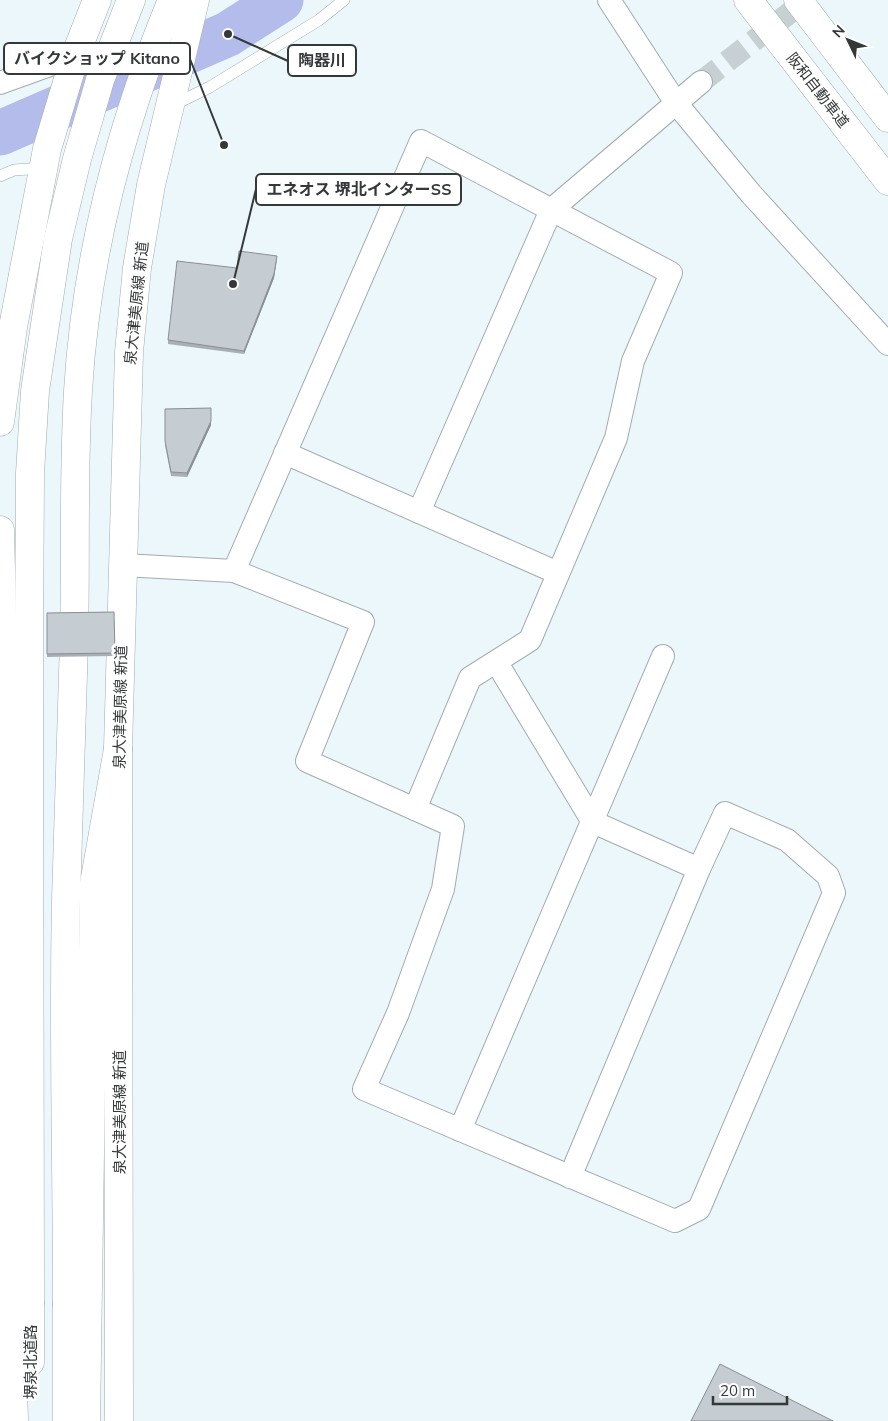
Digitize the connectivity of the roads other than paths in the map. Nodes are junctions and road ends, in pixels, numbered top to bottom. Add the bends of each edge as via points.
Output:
1 (97, 0) edge
2 (131, 0) edge
3 (172, 0) edge
4 (195, 0) edge
5 (344, 0) edge
6 (609, 0) edge
7 (748, 0) edge
8 (798, 0) edge
9 (72, 65) junction
10 (701, 82) tunnel mouth
11 (0, 83) edge
12 (172, 100) junction
13 (676, 103) junction
14 (888, 118) edge
15 (45, 158) junction
16 (0, 176) edge
17 (888, 181) edge
18 (552, 210) junction
19 (888, 344) edge
20 (0, 422) edge
21 (285, 453) junction
22 (419, 512) junction
23 (0, 530) edge
24 (122, 564) junction
25 (234, 571) junction
26 (558, 573) junction
27 (663, 656) dead end
28 (497, 663) junction
29 (118, 749) junction
30 (415, 809) junction
31 (593, 822) junction
32 (699, 869) junction
33 (460, 1130) junction
34 (570, 1177) junction
35 (14, 1421) edge
36 (30, 1421) edge
37 (67, 1421) edge
38 (86, 1421) edge
39 (119, 1421) edge

1 - 9 main road
2 - 36 main road, 堺泉北道路 via 100,80 77,159 58,239 35,390 30,472 28,640
3 - 37 main road via 140,83 109,192 85,316 78,389 66,903
4 - 12 main road, 泉大津美原線 新道
5 - 12 lane via 319,20 210,87
6 - 13 street
7 - 17 main road, 阪和自動車道
8 - 14 main road
9 - 11 street
9 - 15 main road
10 - 13 street
12 - 24 main road, 泉大津美原線 新道 via 151,185 137,268 129,352
13 - 18 street
13 - 19 street via 751,194
15 - 16 lane
15 - 20 main road via 13,327
18 - 21 street via 421,141
18 - 22 street
18 - 26 street via 671,273 633,362 616,438
21 - 22 street
21 - 25 street
22 - 26 street
23 - 35 main road
24 - 25 street
24 - 29 main road, 泉大津美原線 新道
25 - 30 street via 363,622 307,761
26 - 28 street via 530,640
27 - 31 street
28 - 30 street via 470,678
28 - 31 street
29 - 38 main road via 94,884
29 - 39 main road, 泉大津美原線 新道
30 - 33 street via 453,826 442,889 398,1013 364,1089
31 - 32 street
31 - 33 street
32 - 34 street
32 - 34 street via 725,813 787,840 828,876 834,893 699,1209 674,1221
33 - 34 street

